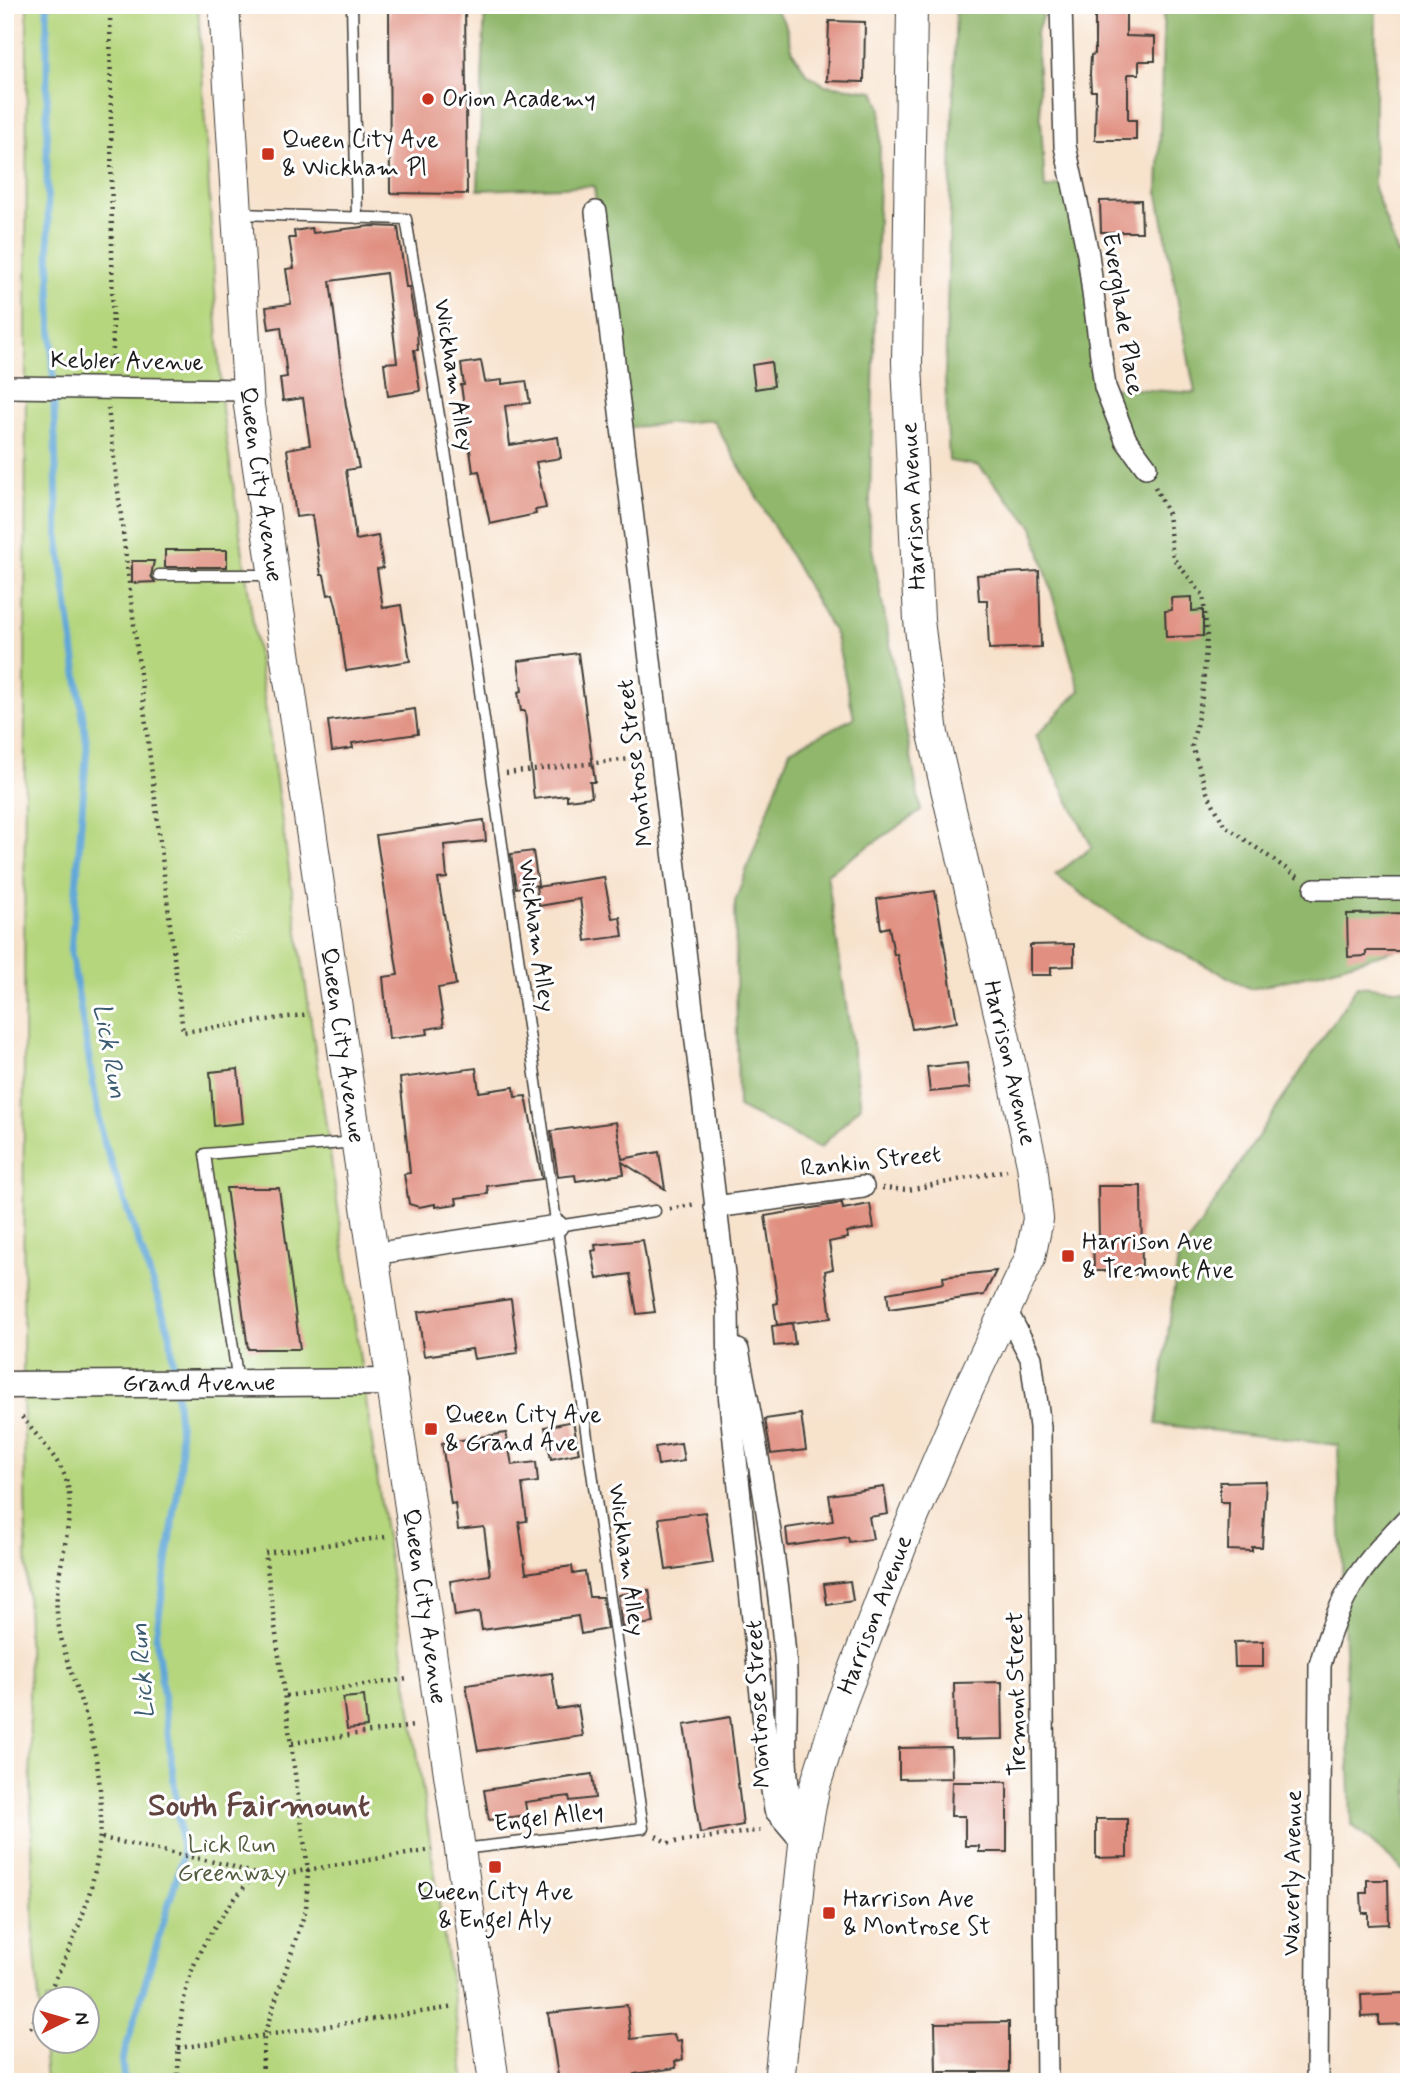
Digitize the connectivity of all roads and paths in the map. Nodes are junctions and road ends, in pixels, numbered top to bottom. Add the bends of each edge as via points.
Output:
1 (110, 5) edge
2 (224, 5) edge
3 (352, 5) edge
4 (912, 5) edge
5 (1061, 5) edge
6 (596, 212) dead end
7 (237, 214) junction
8 (357, 218) junction
9 (113, 372) dead end
10 (5, 387) edge
11 (248, 390) junction
12 (107, 406) dead end
13 (1146, 467) joint
14 (159, 575) dead end
15 (273, 575) junction
16 (661, 756) junction
17 (523, 771) dead end
18 (1315, 889) joint
19 (1409, 889) edge
20 (309, 1014) dead end
21 (357, 1141) junction
22 (1032, 1164) junction
23 (863, 1187) joint
24 (715, 1207) junction
25 (655, 1212) joint
26 (557, 1226) junction
27 (373, 1255) junction
28 (1007, 1312) junction
29 (394, 1382) junction
30 (238, 1383) junction
31 (5, 1385) edge
32 (22, 1416) dead end
33 (1409, 1517) edge
34 (386, 1537) dead end
35 (407, 1679) dead end
36 (286, 1696) junction
37 (414, 1726) dead end
38 (292, 1743) junction
39 (643, 1828) junction
40 (766, 1829) dead end
41 (102, 1838) junction
42 (804, 1844) junction
43 (446, 1850) junction
44 (308, 1870) junction
45 (255, 1874) junction
46 (455, 2007) dead end
47 (28, 2032) dead end
48 (264, 2035) junction
49 (178, 2049) junction
50 (178, 2082) edge
51 (262, 2082) edge
52 (494, 2082) edge
53 (779, 2082) edge
54 (1047, 2082) edge
55 (1317, 2082) edge

1 - 9 path
2 - 7 main road, Queen City Avenue
3 - 8 lane
4 - 22 main road, Harrison Avenue via 907,363 919,620 935,747
5 - 13 street, Everglade Place via 1065,146 1088,254 1105,387 1126,440
6 - 16 street, Montrose Street
7 - 8 lane, Wickham Alley
7 - 11 main road, Queen City Avenue
8 - 26 lane, Wickham Alley via 406,219 449,475
10 - 11 street, Kebler Avenue
11 - 15 main road, Queen City Avenue
12 - 20 path via 183,1032
13 - 18 path via 1168,514 1174,558 1203,595 1207,636 1192,746 1207,792 1224,825
14 - 15 lane
15 - 21 main road, Queen City Avenue
16 - 17 path
16 - 24 street, Montrose Street
18 - 19 street
21 - 27 main road, Queen City Avenue
21 - 30 lane via 205,1154
22 - 23 path, Rankin Street via 908,1190
22 - 28 main road, Harrison Avenue via 1038,1219 1035,1242
23 - 24 street, Rankin Street
24 - 25 path via 701,1203
24 - 42 street, Montrose Street via 727,1307 729,1393 769,1770 775,1810
25 - 26 lane
26 - 27 street
26 - 39 lane, Wickham Alley
27 - 29 main road, Queen City Avenue
28 - 42 main road, Harrison Avenue via 966,1394 881,1597 814,1790
28 - 54 street, Tremont Street via 1031,1358 1040,1427
29 - 30 street, Grand Avenue
29 - 43 main road, Queen City Avenue
30 - 31 street, Grand Avenue
32 - 41 path via 63,1471 68,1488 57,1613 92,1737
33 - 55 street, Waverly Avenue via 1345,1592 1320,1665
34 - 36 path via 265,1553
35 - 36 path
36 - 38 path
37 - 38 path
38 - 44 path
39 - 40 path via 668,1843
39 - 43 lane, Engel Alley
41 - 45 path
41 - 47 path via 97,1871 68,1957
42 - 53 main road, Harrison Avenue
43 - 44 path
43 - 52 main road, Queen City Avenue
44 - 45 path
44 - 48 path via 306,1909
45 - 49 path via 197,1952 182,1998
46 - 48 path
48 - 49 path
48 - 51 path
49 - 50 path

